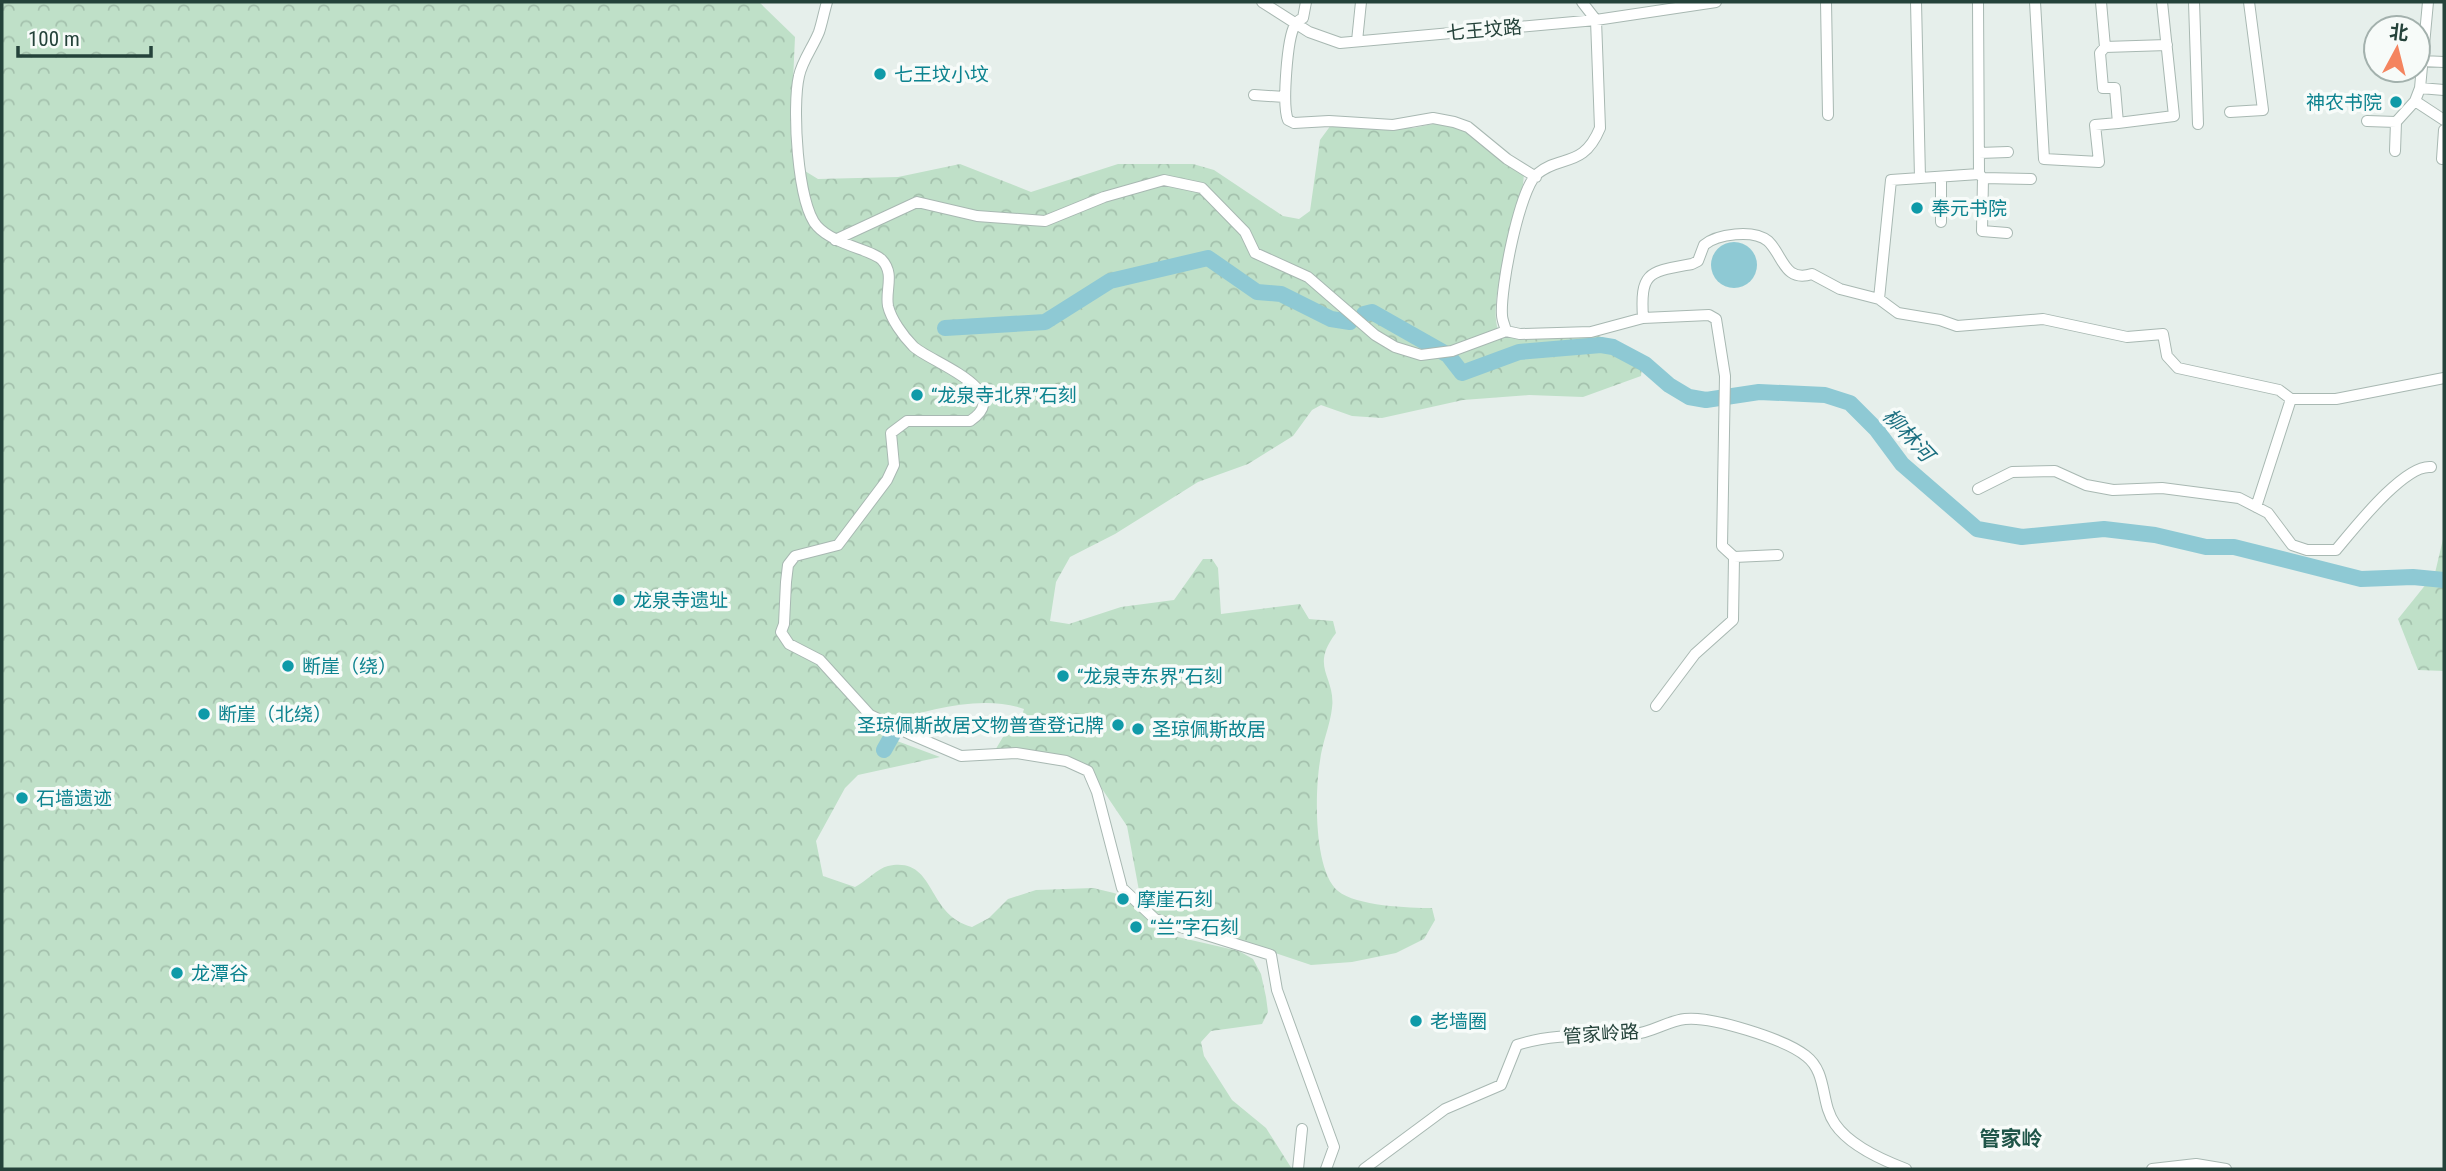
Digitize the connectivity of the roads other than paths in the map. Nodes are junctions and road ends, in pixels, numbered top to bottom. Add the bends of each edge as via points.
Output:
1 (827, 2) edge
2 (1262, 2) edge
3 (1306, 2) edge
4 (1361, 2) edge
5 (1582, 2) edge
6 (1716, 2) edge
7 (1826, 2) edge
8 (1916, 2) edge
9 (1978, 2) edge
10 (2035, 2) edge
11 (2101, 2) edge
12 (2162, 2) edge
13 (2194, 2) edge
14 (2249, 2) edge
15 (1596, 20) junction
16 (1295, 23) junction
17 (1357, 41) junction
18 (2167, 45) junction
19 (2105, 47) junction
20 (2420, 84) edge
21 (2420, 88) junction
22 (2444, 90) edge
23 (1254, 95) dead end
24 (1285, 97) junction
25 (2415, 101) junction
26 (2230, 112) dead end
27 (1828, 115) dead end
28 (2444, 120) edge
29 (2367, 121) dead end
30 (2396, 122) junction
31 (2118, 123) junction
32 (2198, 124) dead end
33 (2444, 130) edge
34 (2395, 151) dead end
35 (2008, 152) dead end
36 (1979, 153) junction
37 (2442, 159) dead end
38 (1981, 176) junction
39 (1536, 177) junction
40 (1941, 177) junction
41 (1920, 178) junction
42 (2031, 178) dead end
43 (1941, 222) dead end
44 (2007, 233) dead end
45 (835, 240) junction
46 (1879, 299) junction
47 (1643, 318) junction
48 (1506, 331) junction
49 (2444, 378) edge
50 (2291, 399) junction
51 (2431, 467) dead end
52 (1978, 489) dead end
53 (2256, 507) junction
54 (1778, 555) dead end
55 (1734, 557) junction
56 (1656, 706) dead end
57 (1302, 1129) dead end
58 (1882, 1161) junction
59 (1297, 1169) edge
60 (1326, 1169) edge
61 (1364, 1169) edge
62 (1871, 1169) edge
63 (1906, 1169) edge
64 (2152, 1169) edge
65 (2226, 1169) edge

1 - 45 street via 799,74 796,101 800,180 808,209 817,226
2 - 16 street, 七王坟路
3 - 16 street via 1304,18
4 - 17 street
5 - 15 street
6 - 15 street, 七王坟路
7 - 27 street
8 - 41 street
9 - 36 street
10 - 31 street via 2044,159 2099,162 2095,125
11 - 19 street
12 - 18 street
13 - 32 street
14 - 26 street via 2263,110
15 - 17 street, 七王坟路
15 - 39 street via 1600,128 1594,144
16 - 17 street, 七王坟路 via 1340,43
16 - 24 street
18 - 19 street
18 - 31 street via 2174,116
19 - 31 street via 2099,53 2103,88 2115,88
20 - 21 street
21 - 22 street
21 - 25 street
23 - 24 street
24 - 39 street via 1286,115 1294,123 1454,121
25 - 28 street
25 - 30 street
29 - 30 street
30 - 34 street
33 - 37 street
35 - 36 street
36 - 38 street
38 - 40 street
38 - 42 street
38 - 44 street via 1982,231
39 - 48 street via 1522,197 1509,260 1502,316
40 - 41 street
40 - 43 street
41 - 46 street via 1891,180
45 - 48 street via 917,202 977,216 1045,221 1164,180 1202,188 1245,232 1255,253 1308,277 1383,340 1409,353 1451,351
45 - 60 street via 881,258 890,272 891,316 914,348 942,361 979,388 983,402 978,416 970,421 907,421 891,433 894,464 887,480 838,545 795,556 788,565 780,632 789,644 820,660 870,715 912,735 961,755 1016,752 1066,761 1088,772 1122,888 1155,919 1271,956 1277,990 1334,1147
46 - 47 street via 1840,289 1812,274 1804,277 1785,270 1761,237 1728,235 1704,245 1698,261 1655,273 1645,281 1641,290
46 - 50 street via 1898,313 1957,326 2043,319 2127,337 2163,334 2167,356 2178,368 2279,390
47 - 48 street via 1591,332
47 - 55 street via 1709,315 1716,319 1725,376 1722,546
49 - 50 street via 2336,399
50 - 53 street
51 - 53 street via 2407,475 2336,550 2292,545 2268,513
52 - 53 street via 2012,472 2055,471 2086,485 2113,490 2162,488 2239,498
54 - 55 street
55 - 56 street via 1733,620 1695,654
57 - 59 street
58 - 61 street, 管家岭路 via 1835,1125 1822,1082 1806,1056 1768,1038 1698,1019 1640,1034 1536,1038 1517,1045 1501,1085 1446,1110
58 - 62 street
58 - 63 street, 管家岭路
64 - 65 street via 2196,1164

